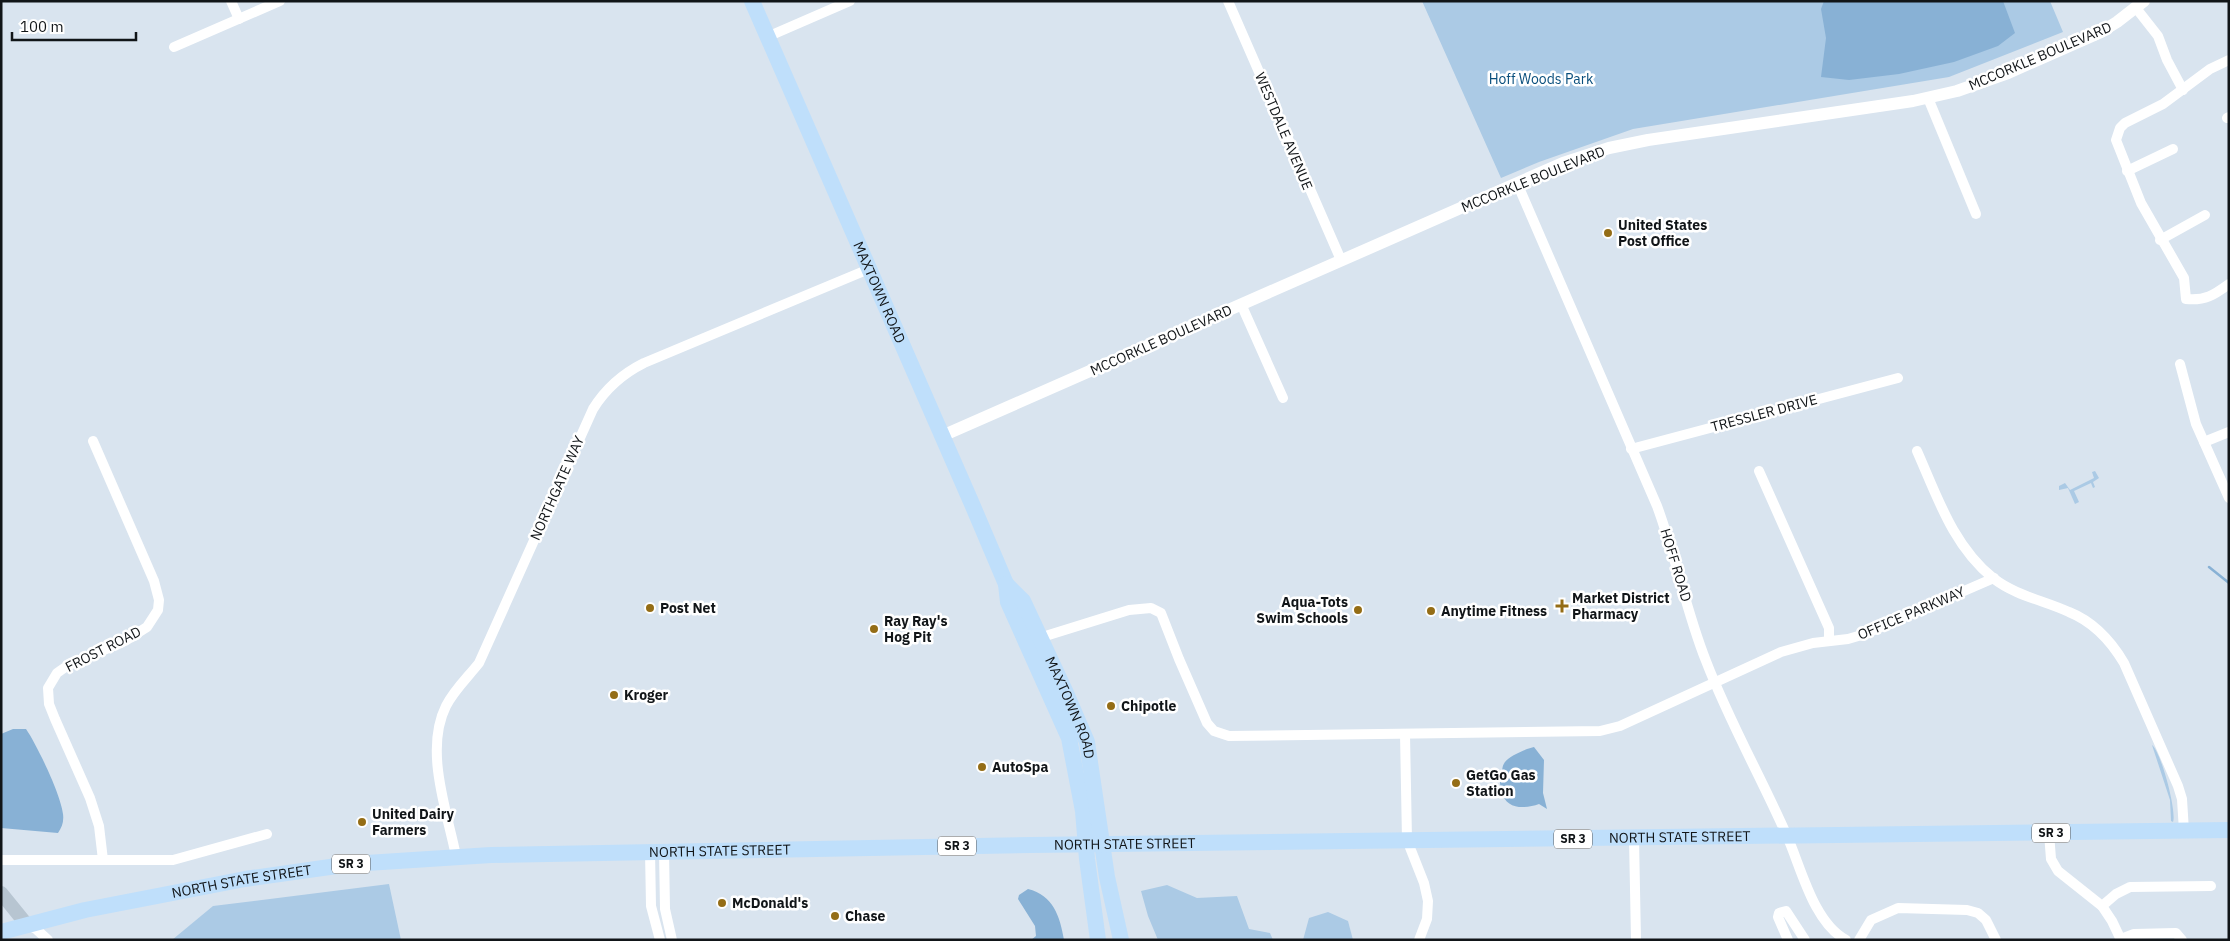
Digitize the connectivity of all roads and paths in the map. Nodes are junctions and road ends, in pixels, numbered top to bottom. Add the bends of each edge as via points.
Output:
1 (231, 1) edge
2 (280, 1) edge
3 (752, 1) edge
4 (850, 1) edge
5 (1228, 1) edge
6 (2140, 5) edge
7 (239, 19) junction
8 (767, 37) junction
9 (174, 47) dead end
10 (2229, 60) edge
11 (2182, 90) junction
12 (1928, 98) junction
13 (2173, 149) dead end
14 (2127, 171) junction
15 (1516, 183) junction
16 (1976, 214) dead end
17 (2205, 215) dead end
18 (2160, 240) junction
19 (1341, 260) junction
20 (869, 269) junction
21 (2229, 284) edge
22 (1241, 304) junction
23 (2180, 364) dead end
24 (1898, 378) dead end
25 (1283, 398) dead end
26 (2229, 432) edge
27 (942, 436) junction
28 (93, 441) dead end
29 (2204, 442) junction
30 (1631, 449) junction
31 (1917, 451) dead end
32 (1759, 471) dead end
33 (2229, 498) edge
34 (1994, 578) junction
35 (1032, 638) junction
36 (1829, 641) junction
37 (1715, 682) junction
38 (1405, 734) junction
39 (2229, 830) edge
40 (2184, 831) junction
41 (2049, 833) junction
42 (267, 834) dead end
43 (1788, 837) junction
44 (1634, 838) junction
45 (1407, 840) junction
46 (1093, 844) junction
47 (657, 851) junction
48 (456, 856) junction
49 (1, 860) edge
50 (103, 860) junction
51 (2211, 886) dead end
52 (1, 893) edge
53 (2102, 906) junction
54 (27, 925) junction
55 (1, 932) edge
56 (48, 940) edge
57 (660, 940) edge
58 (672, 940) edge
59 (1098, 940) edge
60 (1121, 940) edge
61 (1419, 940) edge
62 (1636, 940) edge
63 (1788, 940) edge
64 (1805, 940) edge
65 (1846, 940) edge
66 (1859, 940) edge
67 (1996, 940) edge
68 (2121, 940) edge
69 (2182, 940) edge

1 - 7 street
2 - 7 street
3 - 8 main road, MAXTOWN ROAD
4 - 8 street
5 - 19 street, WESTDALE AVENUE
6 - 11 street
6 - 12 street, MCCORKLE BOULEVARD via 2101,32 2017,69 1972,87
7 - 9 street
8 - 20 main road, MAXTOWN ROAD
10 - 11 street
11 - 14 street via 2120,128 2116,140
12 - 15 street, MCCORKLE BOULEVARD via 1609,148
12 - 16 street
13 - 14 street
14 - 18 street
15 - 19 street, MCCORKLE BOULEVARD
15 - 30 street, HOFF ROAD
17 - 18 street
18 - 21 street via 2184,278 2186,299 2209,298
19 - 22 street, MCCORKLE BOULEVARD
20 - 27 main road, MAXTOWN ROAD
20 - 48 street, NORTHGATE WAY via 644,363 621,376 601,396 485,651 454,693 441,718 436,746 438,770
22 - 25 street
22 - 27 street, MCCORKLE BOULEVARD
23 - 29 street
24 - 30 street, TRESSLER DRIVE
26 - 29 street
27 - 35 main road, MAXTOWN ROAD via 1006,584 1022,601
28 - 50 street, FROST ROAD via 154,581 159,600 158,610 147,627 126,641 68,666 57,673 48,688 49,704 100,826
29 - 33 street
30 - 37 street, HOFF ROAD via 1668,536 1690,614
31 - 34 street via 1956,536 1967,552
32 - 36 street via 1829,628
34 - 36 street, OFFICE PARKWAY via 1866,634
34 - 40 street via 2020,594 2082,618 2116,650 2178,786
35 - 38 street, OFFICE PARKWAY via 1129,610 1151,608 1161,613 1204,717 1214,731 1229,736
35 - 46 main road, MAXTOWN ROAD via 1069,738
35 - 46 main road, MAXTOWN ROAD via 1066,693 1087,742 1099,815
36 - 37 street, OFFICE PARKWAY via 1781,652
37 - 38 street, OFFICE PARKWAY via 1620,726 1600,730
37 - 43 street, HOFF ROAD
38 - 45 street
39 - 40 main road, NORTH STATE STREET / SR 3
40 - 41 main road, NORTH STATE STREET / SR 3
41 - 43 main road, NORTH STATE STREET / SR 3
41 - 53 street via 2051,859 2058,871
42 - 50 street via 173,860
43 - 44 main road, NORTH STATE STREET / SR 3
43 - 65 street, HOFF ROAD via 1798,867 1823,918
44 - 45 main road, NORTH STATE STREET / SR 3
44 - 62 street
45 - 46 main road, NORTH STATE STREET / SR 3
45 - 61 street via 1428,901 1427,919
46 - 47 main road, NORTH STATE STREET / SR 3
46 - 59 main road
46 - 60 main road
47 - 48 main road, NORTH STATE STREET / SR 3
47 - 57 street via 651,906
47 - 58 street
48 - 54 main road, NORTH STATE STREET / SR 3 via 339,866 245,879 85,910
49 - 50 street
51 - 53 street via 2130,887
52 - 54 main road
53 - 68 street
54 - 55 main road, SR 3
54 - 56 street
63 - 64 street via 1778,917 1779,913 1786,911
66 - 67 street via 1871,920 1898,908 1956,908 1972,911 1986,920
68 - 69 street via 2134,934 2176,933

